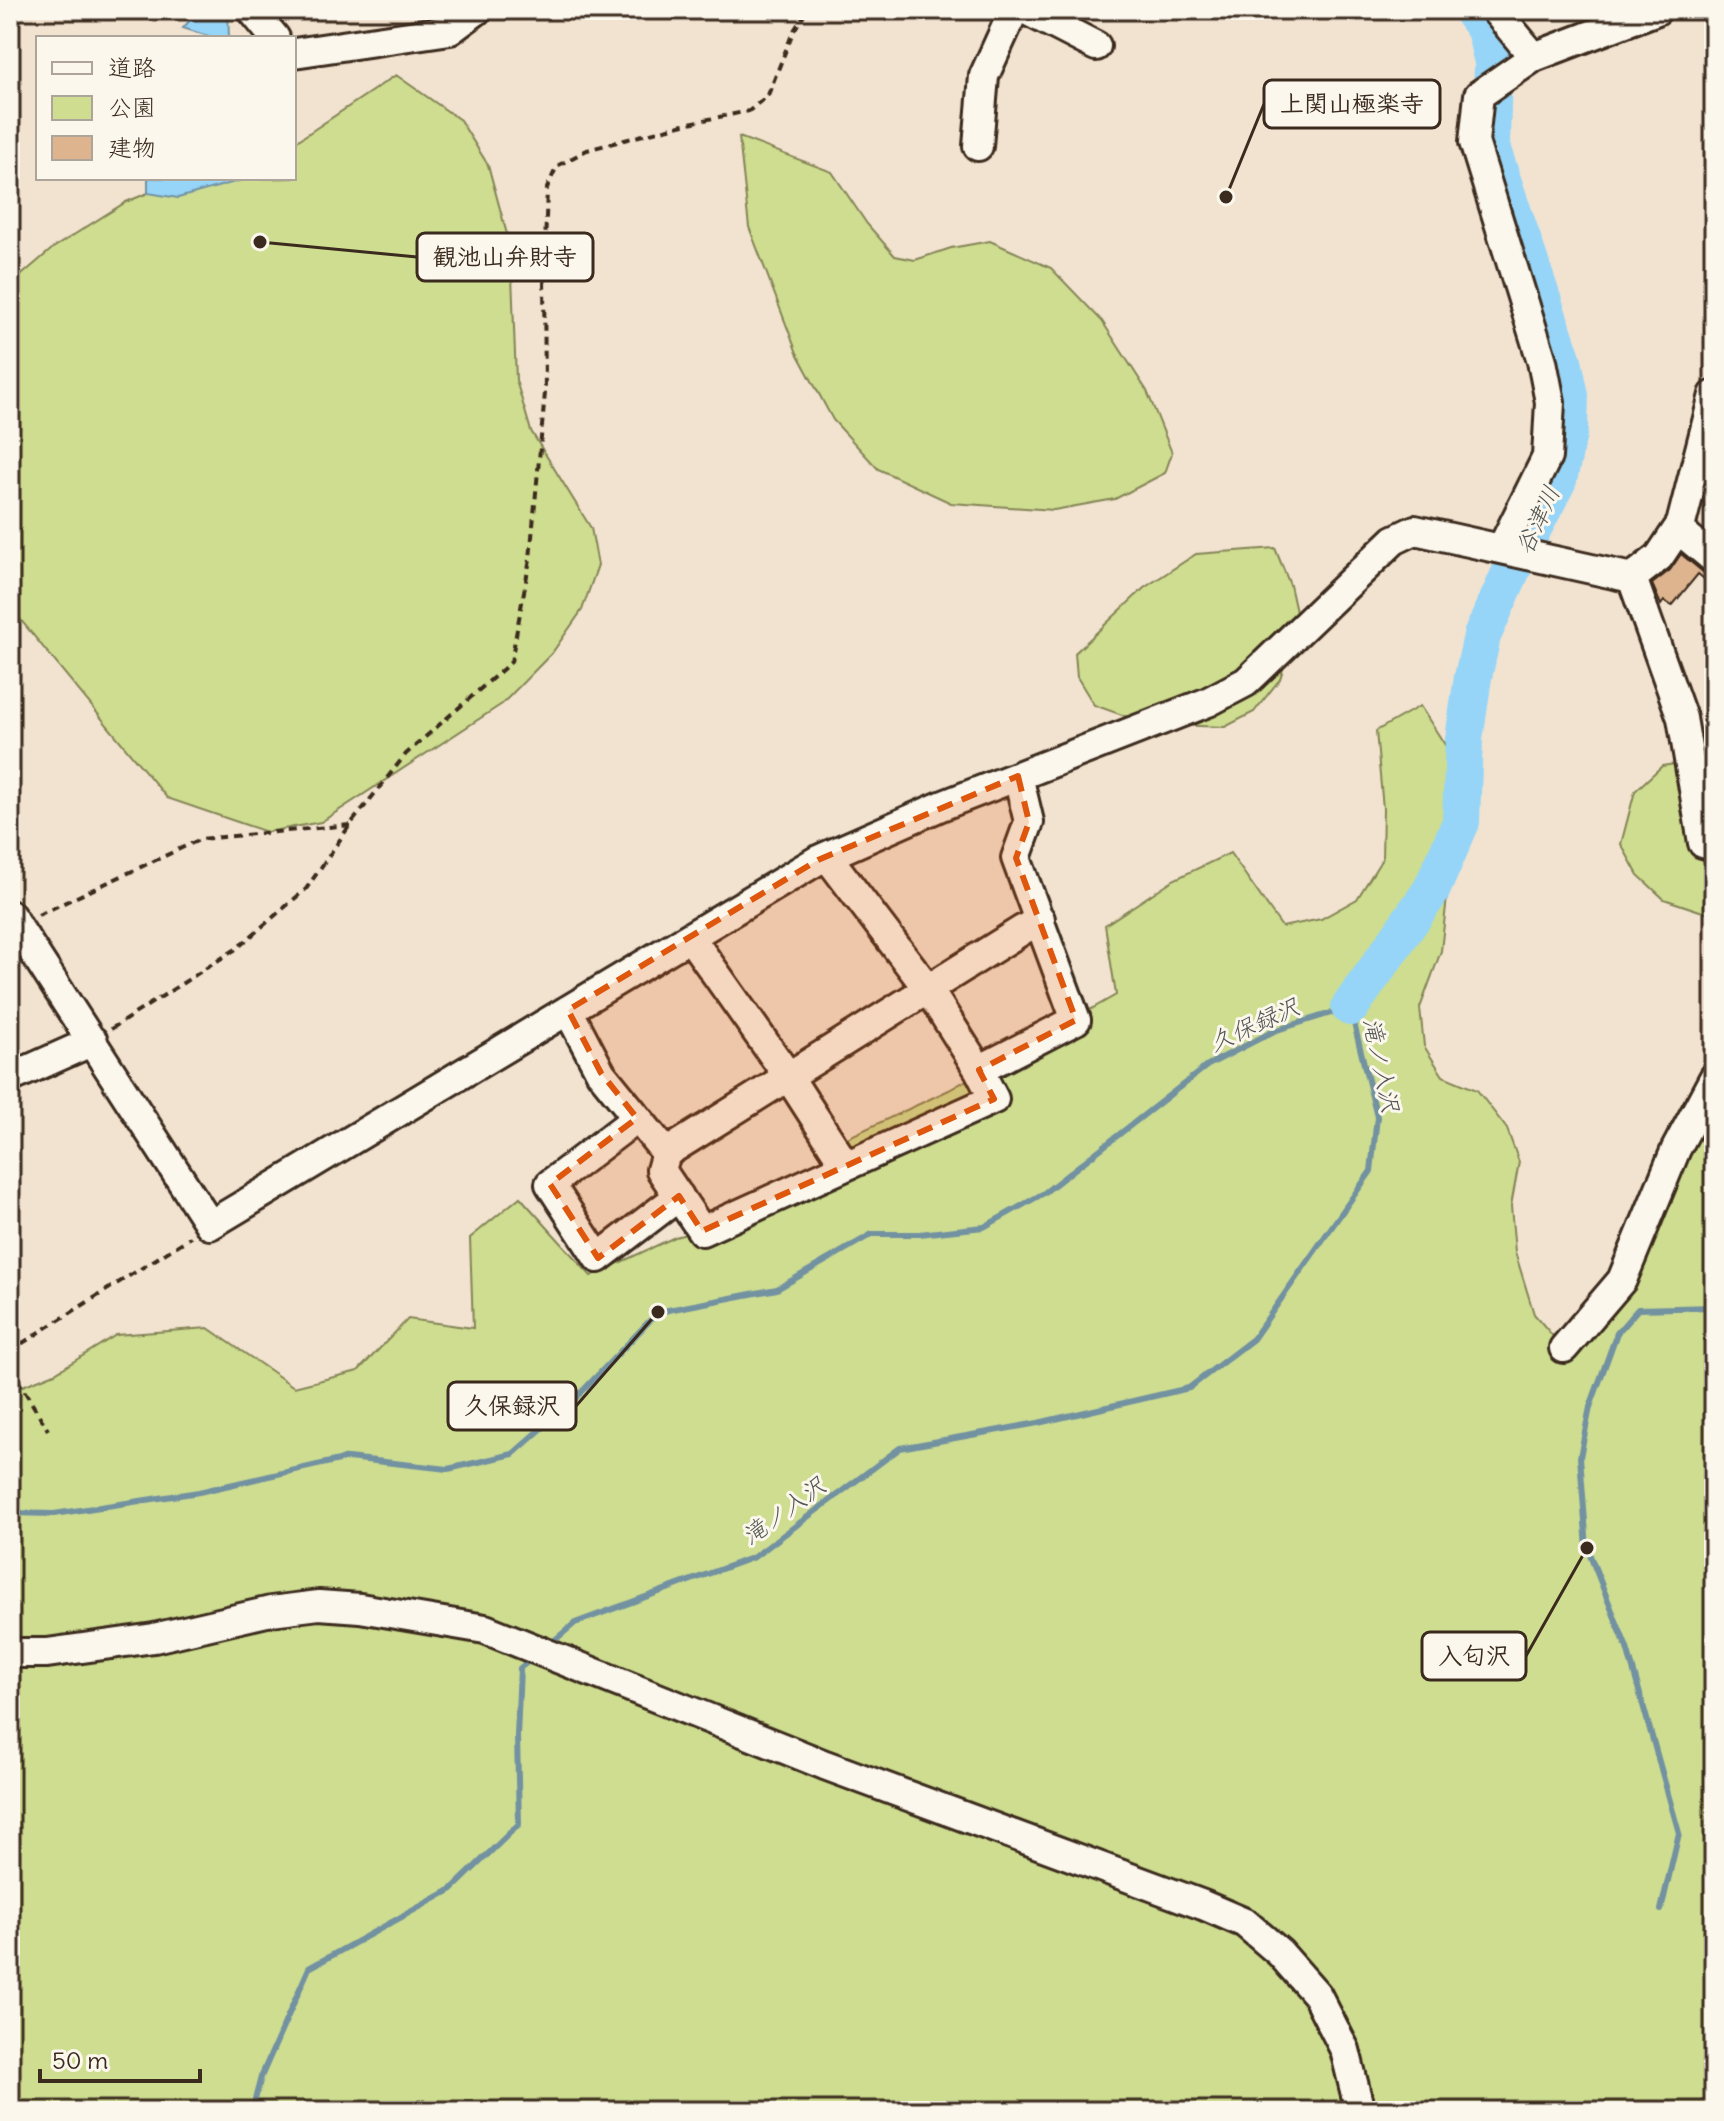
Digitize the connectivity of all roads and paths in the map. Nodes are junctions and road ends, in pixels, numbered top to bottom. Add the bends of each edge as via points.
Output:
1 (252, 10) edge
2 (477, 10) edge
3 (807, 10) edge
4 (1014, 10) edge
5 (1026, 10) edge
6 (1495, 10) edge
7 (1657, 10) edge
8 (273, 36) edge
9 (1096, 46) dead end
10 (296, 53) edge
11 (1534, 57) junction
12 (978, 146) dead end
13 (1714, 395) edge
14 (1678, 529) junction
15 (1502, 548) junction
16 (1714, 559) edge
17 (1632, 578) junction
18 (1018, 776) junction
19 (350, 825) junction
20 (1714, 846) edge
21 (827, 856) junction
22 (1040, 919) junction
23 (13, 920) edge
24 (690, 937) junction
25 (928, 989) junction
26 (568, 1010) junction
27 (93, 1041) junction
28 (979, 1070) junction
29 (788, 1076) junction
30 (10, 1078) edge
31 (1714, 1078) edge
32 (637, 1118) junction
33 (666, 1153) junction
34 (846, 1166) junction
35 (679, 1196) junction
36 (210, 1225) junction
37 (1564, 1348) dead end
38 (10, 1351) edge
39 (10, 1367) edge
40 (48, 1430) dead end
41 (10, 1653) edge
42 (1360, 2111) edge

1 - 8 street
2 - 10 street via 450,30
3 - 19 path via 768,95 749,111 587,150 557,166 547,188 545,393 532,544 511,662 406,754
4 - 12 street via 984,76
5 - 9 street
6 - 11 street
7 - 11 street
11 - 15 street via 1479,95 1474,142 1550,402 1547,457
13 - 14 street
14 - 16 street
14 - 17 street via 1659,557
15 - 17 street
15 - 18 street via 1415,530 1394,540 1246,682 1208,702
17 - 20 street via 1682,718 1703,843
18 - 21 street
18 - 22 street via 1029,822 1016,858
19 - 23 path via 201,839
19 - 27 path via 306,889 236,949
21 - 24 street
21 - 25 street
22 - 25 street
22 - 28 street via 1076,1020
23 - 27 street
24 - 26 street
24 - 29 street
25 - 28 street
25 - 29 street
26 - 32 street via 601,1073
26 - 36 street
27 - 30 street
27 - 36 street
28 - 34 street via 994,1099
29 - 33 street
29 - 34 street
31 - 37 street via 1676,1149 1622,1280
32 - 33 street
32 - 35 street via 550,1184 598,1258
33 - 35 street via 661,1170
34 - 35 street via 702,1231
36 - 38 path
39 - 40 path
41 - 42 street via 154,1638 319,1605 485,1629 825,1765 1245,1923 1317,1995 1345,2050

